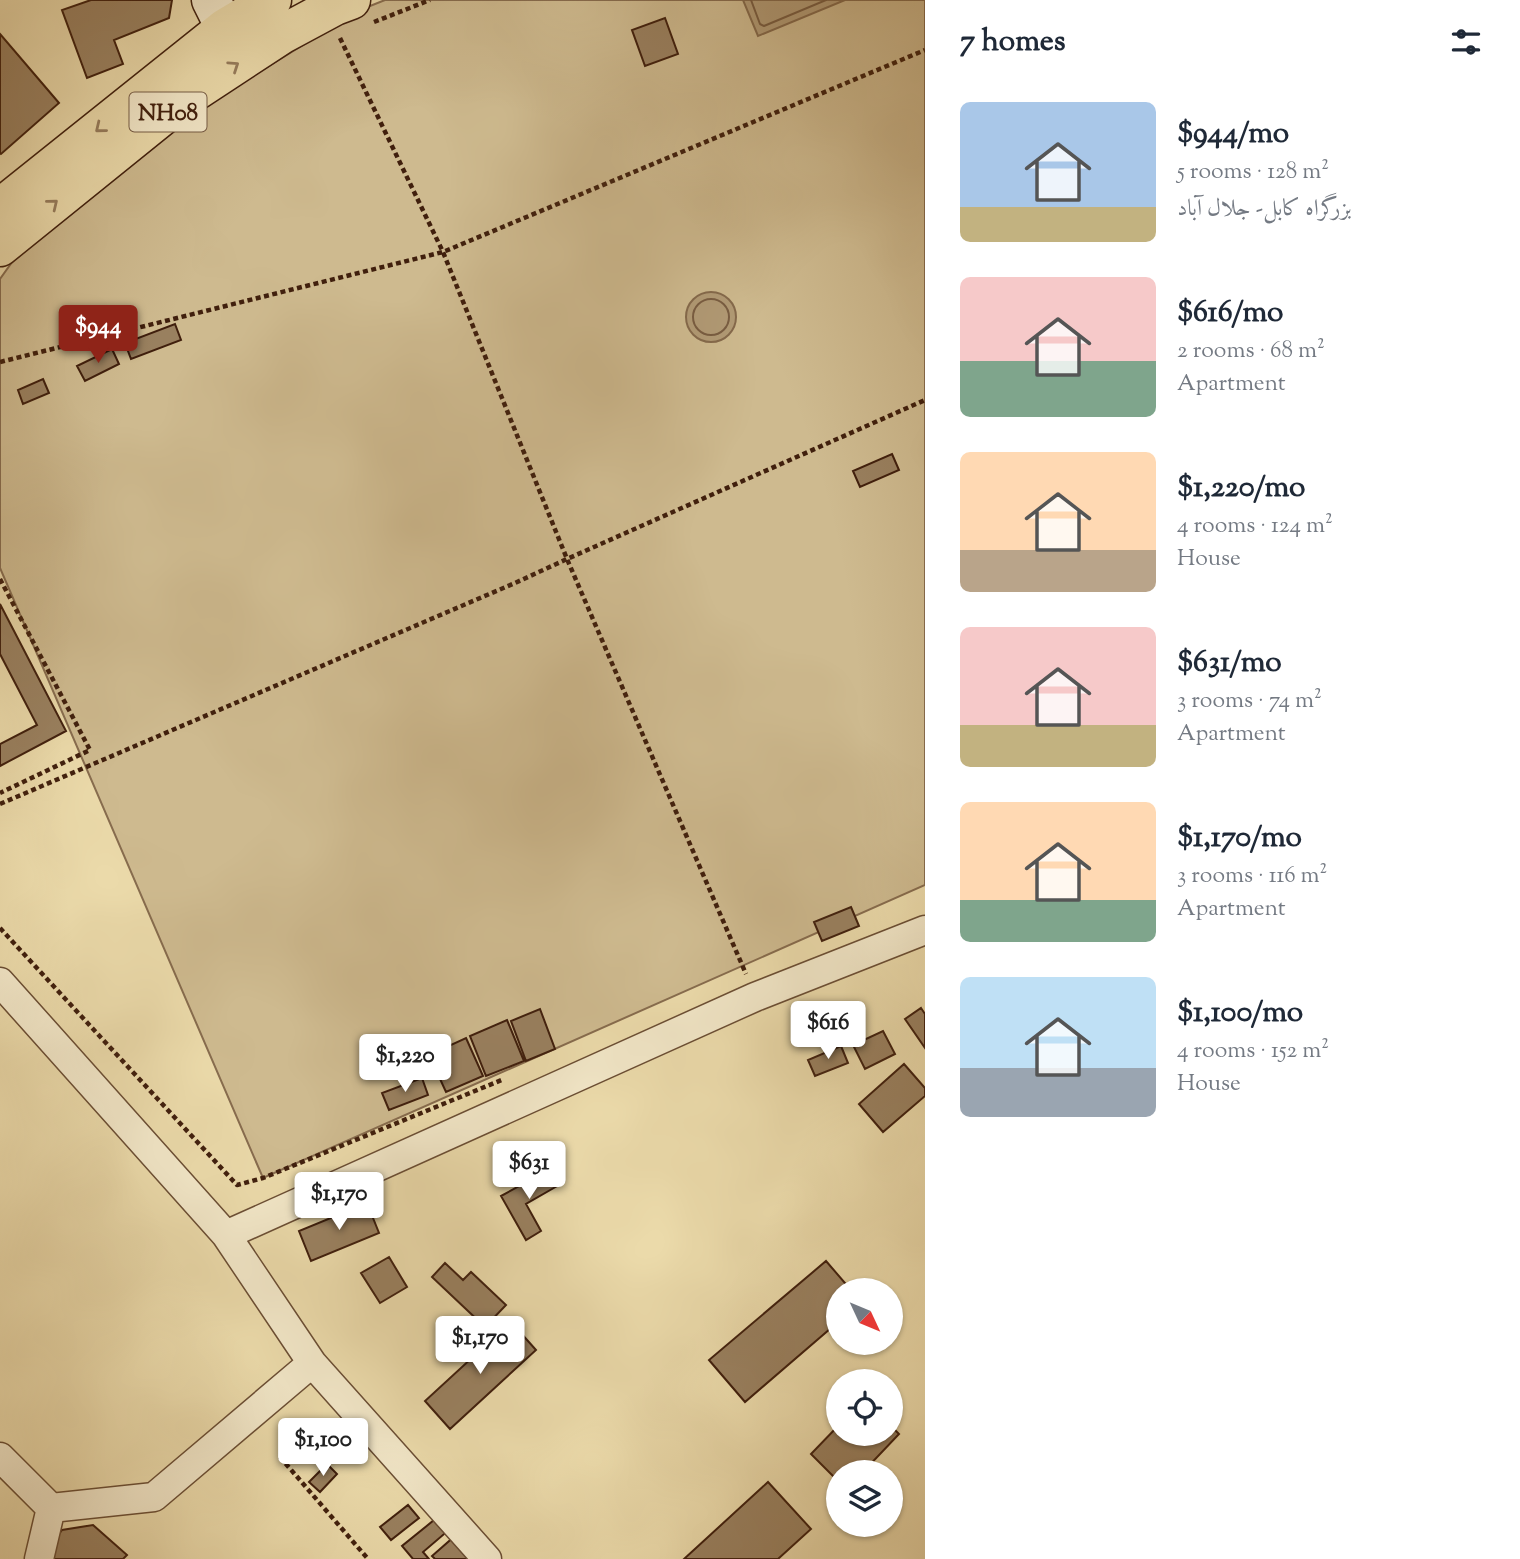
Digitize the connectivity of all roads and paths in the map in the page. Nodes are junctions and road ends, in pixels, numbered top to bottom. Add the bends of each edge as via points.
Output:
1 (272, 0) edge
2 (343, 3) edge
3 (218, 14) edge
4 (925, 50) edge
5 (0, 208) edge
6 (0, 247) edge
7 (443, 252) junction
8 (0, 362) edge
9 (925, 400) edge
10 (567, 559) junction
11 (0, 579) edge
12 (0, 793) edge
13 (0, 804) edge
14 (0, 928) edge
15 (925, 930) edge
16 (3, 934) edge
17 (0, 982) edge
18 (755, 997) junction
19 (516, 1074) dead end
20 (226, 1235) junction
21 (312, 1363) junction
22 (0, 1457) edge
23 (280, 1457) dead end
24 (51, 1508) junction
25 (39, 1559) edge
26 (368, 1559) edge
27 (487, 1559) edge

1 - 3 highway, NH08
6 -> 2 highway, NH08 via 182,100 281,35
2 - 7 path via 339,36
3 -> 5 highway, NH08
4 - 7 path
7 - 8 path
7 - 10 path
9 - 10 path
10 - 13 path
10 - 18 path
11 - 12 path via 90,750
14 - 16 path
15 - 18 street
16 - 19 path via 237,1185
17 - 20 street
18 - 20 street
20 - 21 street
21 - 24 street via 154,1497
21 - 27 street
22 - 24 street
23 - 26 path
24 - 25 street

